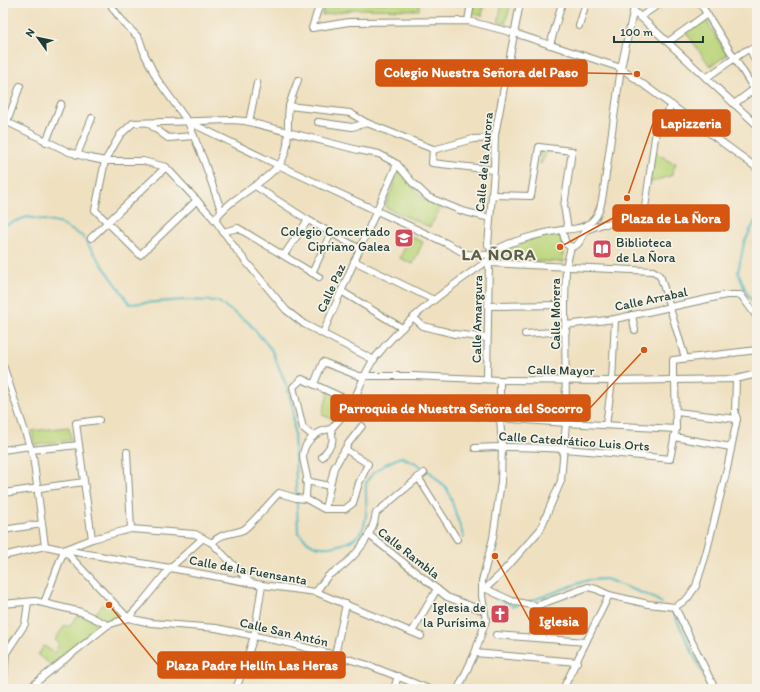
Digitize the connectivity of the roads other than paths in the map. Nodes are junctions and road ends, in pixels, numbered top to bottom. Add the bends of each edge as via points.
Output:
1 (110, 3) edge
2 (320, 3) edge
3 (471, 3) edge
4 (520, 3) edge
5 (562, 3) edge
6 (586, 3) edge
7 (635, 3) edge
8 (661, 3) edge
9 (700, 3) edge
10 (634, 11) junction
11 (707, 14) junction
12 (640, 17) junction
13 (468, 21) junction
14 (579, 26) dead end
15 (514, 33) junction
16 (668, 42) junction
17 (550, 45) junction
18 (734, 58) junction
19 (757, 65) edge
20 (621, 68) junction
21 (706, 78) junction
22 (298, 80) dead end
23 (257, 83) dead end
24 (20, 86) dead end
25 (755, 88) edge
26 (61, 104) dead end
27 (734, 104) junction
28 (672, 105) junction
29 (289, 106) junction
30 (92, 118) dead end
31 (5, 121) edge
32 (188, 122) junction
33 (249, 122) junction
34 (318, 122) dead end
35 (148, 123) junction
36 (367, 123) junction
37 (757, 125) edge
38 (287, 132) junction
39 (194, 136) junction
40 (495, 138) junction
41 (46, 142) junction
42 (433, 150) junction
43 (77, 155) junction
44 (106, 161) junction
45 (397, 164) junction
46 (278, 165) junction
47 (166, 167) junction
48 (757, 168) edge
49 (494, 170) junction
50 (255, 186) junction
51 (492, 195) junction
52 (198, 200) junction
53 (222, 210) junction
54 (377, 211) junction
55 (596, 217) junction
56 (490, 218) junction
57 (215, 220) junction
58 (308, 220) junction
59 (108, 222) junction
60 (603, 224) junction
61 (587, 227) junction
62 (576, 228) junction
63 (565, 230) junction
64 (224, 232) junction
65 (331, 233) junction
66 (91, 238) dead end
67 (581, 239) junction
68 (571, 247) junction
69 (360, 249) junction
70 (284, 255) junction
71 (490, 258) junction
72 (354, 261) junction
73 (566, 267) junction
74 (312, 273) junction
75 (319, 277) dead end
76 (341, 291) junction
77 (434, 300) junction
78 (565, 305) junction
79 (488, 306) junction
80 (670, 307) junction
81 (632, 315) junction
82 (414, 318) junction
83 (757, 318) edge
84 (615, 319) junction
85 (402, 328) junction
86 (566, 328) junction
87 (635, 330) dead end
88 (323, 333) junction
89 (525, 334) dead end
90 (487, 338) junction
91 (757, 350) edge
92 (685, 358) junction
93 (374, 360) junction
94 (3, 364) edge
95 (757, 374) edge
96 (364, 376) junction
97 (487, 379) junction
98 (736, 379) junction
99 (500, 380) junction
100 (674, 380) junction
101 (566, 381) junction
102 (612, 381) junction
103 (314, 384) junction
104 (351, 404) junction
105 (676, 412) junction
106 (500, 418) junction
107 (737, 419) junction
108 (99, 420) dead end
109 (566, 423) junction
110 (606, 425) junction
111 (362, 426) dead end
112 (676, 428) junction
113 (332, 429) junction
114 (313, 436) junction
115 (674, 438) junction
116 (79, 445) junction
117 (502, 446) junction
118 (30, 448) junction
119 (475, 448) dead end
120 (731, 448) junction
121 (345, 449) junction
122 (564, 449) junction
123 (3, 450) edge
124 (127, 452) dead end
125 (322, 457) dead end
126 (306, 481) junction
127 (84, 482) junction
128 (330, 486) junction
129 (37, 489) junction
130 (3, 493) edge
131 (306, 499) junction
132 (325, 509) junction
133 (42, 524) junction
134 (131, 529) junction
135 (3, 530) edge
136 (369, 535) junction
137 (203, 538) junction
138 (92, 539) junction
139 (457, 539) dead end
140 (212, 543) junction
141 (45, 546) junction
142 (64, 550) junction
143 (3, 556) edge
144 (170, 568) junction
145 (251, 583) junction
146 (262, 585) junction
147 (484, 587) junction
148 (437, 589) junction
149 (316, 592) junction
150 (609, 595) junction
151 (28, 602) junction
152 (44, 603) junction
153 (3, 604) edge
154 (346, 604) junction
155 (675, 607) junction
156 (484, 611) junction
157 (128, 618) junction
158 (108, 625) junction
159 (412, 632) junction
160 (496, 635) dead end
161 (254, 636) junction
162 (421, 636) dead end
163 (586, 642) junction
164 (475, 654) junction
165 (335, 655) junction
166 (577, 662) junction
167 (398, 676) junction
168 (3, 689) edge
169 (28, 689) edge
170 (236, 689) edge
171 (394, 689) edge
172 (429, 689) edge
173 (458, 689) edge
174 (563, 689) edge
175 (715, 689) edge

1 - 32 street via 139,38 157,79
2 - 13 street via 312,28 350,22
3 - 13 street
4 - 15 street, Calle de la Aurora
5 - 17 street
6 - 14 street
7 - 10 street
8 - 12 street
9 - 11 street
10 - 12 street
10 - 20 street
11 - 16 street
11 - 18 street
12 - 16 street
13 - 15 street
15 - 17 street
15 - 40 street, Calle de la Aurora
16 - 21 street
17 - 20 street
18 - 19 street via 750,49
18 - 21 street
18 - 25 street
20 - 28 street
20 - 55 street via 602,204
21 - 27 street
22 - 29 street
23 - 33 street
24 - 31 street
25 - 27 street
26 - 41 street
27 - 37 street
28 - 48 street
28 - 60 street via 656,130 643,222
29 - 36 street via 350,112
29 - 38 street
30 - 43 street
31 - 41 street
32 - 33 street
32 - 35 street
32 - 39 street
32 - 46 street
33 - 38 street
34 - 36 street via 352,128
35 - 39 street via 168,138
35 - 44 street via 133,123 120,135
36 - 42 street
38 - 45 street via 379,154
38 - 46 street via 287,149
39 - 53 street
40 - 42 street via 473,139
40 - 49 street, Calle de la Aurora
41 - 43 street
42 - 49 street via 432,164
43 - 44 street
44 - 47 street via 144,161
44 - 59 street via 95,210
45 - 54 street, Calle Paz
45 - 56 street via 428,197 462,211
46 - 50 street
46 - 54 street
47 - 52 street
47 - 59 street
49 - 51 street, Calle de la Aurora
50 - 53 street
50 - 58 street
51 - 56 street, Calle de la Aurora
51 - 63 street via 531,196 539,147 572,151 564,206
52 - 57 street
52 - 59 street via 140,255
53 - 57 street
54 - 69 street, Calle Paz
54 - 71 street via 466,254
55 - 60 street
55 - 61 street
56 - 71 street, Calle de la Aurora
57 - 64 street
58 - 65 street
58 - 70 street
59 - 66 street
60 - 61 street
61 - 62 street
61 - 67 street
62 - 63 street
62 - 67 street
63 - 68 street via 564,242
63 - 71 street via 542,233 500,248
64 - 70 street via 238,228
64 - 88 street via 286,310 304,324
65 - 69 street
65 - 74 street
67 - 68 street via 577,246
68 - 73 street, Calle Morera
69 - 72 street, Calle Paz
70 - 74 street
71 - 73 street
71 - 77 street
71 - 79 street, Calle Amargura
72 - 76 street, Calle Paz
72 - 77 street
73 - 78 street, Calle Morera
73 - 80 street via 653,271 661,278
74 - 75 street
76 - 85 street
76 - 88 street, Calle Paz
77 - 82 street
78 - 79 street
78 - 86 street, Calle Morera
79 - 90 street, Calle Amargura
80 - 81 street, Calle Arrabal
80 - 83 street, Calle Arrabal via 726,295 741,295
80 - 92 street
81 - 84 street, Calle Arrabal
81 - 87 street
82 - 85 street
82 - 90 street via 423,326
84 - 86 street, Calle Arrabal
84 - 102 street
85 - 93 street
86 - 89 street, Calle Arrabal
86 - 101 street, Calle Morera
88 - 93 street
90 - 97 street, Calle Amargura
91 - 92 street
92 - 100 street via 673,360
93 - 96 street
94 - 118 street
95 - 98 street, Calle Mayor
96 - 97 street, Calle Mayor
96 - 103 street, Calle Mayor via 323,362
96 - 104 street
97 - 99 street, Calle Mayor
98 - 100 street, Calle Mayor
98 - 107 street
99 - 101 street, Calle Mayor
99 - 106 street
100 - 102 street, Calle Mayor
100 - 105 street
101 - 102 street, Calle Mayor
101 - 109 street, Calle Morera
102 - 110 street
103 - 104 street
103 - 114 street via 302,379 293,387 303,428
104 - 106 street
104 - 113 street
105 - 107 street
105 - 112 street
106 - 109 street
106 - 117 street
107 - 120 street
108 - 116 street via 76,423
109 - 110 street
109 - 122 street, Calle Morera
110 - 112 street
111 - 121 street
112 - 115 street
113 - 114 street via 323,429
113 - 125 street via 334,439
114 - 126 street via 305,447 303,457
115 - 120 street
115 - 122 street, Calle Catedrático Luis Orts via 670,459
116 - 118 street
116 - 127 street
117 - 119 street, Calle Catedrático Luis Orts
117 - 122 street, Calle Catedrático Luis Orts
117 - 147 street via 501,482 493,538 482,580
118 - 123 street
118 - 129 street
120 - 155 street via 696,586 687,599
121 - 128 street via 334,468
121 - 132 street via 368,464 353,503 345,509
122 - 147 street, Calle Morera via 561,481 540,530 500,575
124 - 134 street
126 - 128 street
126 - 131 street
127 - 129 street
127 - 138 street
128 - 132 street
129 - 130 street
129 - 133 street
131 - 132 street
131 - 140 street via 279,493 244,530 227,533
133 - 135 street
133 - 141 street
134 - 137 street via 195,534
134 - 138 street
136 - 139 street via 376,513 421,475
136 - 148 street, Calle Rambla
136 - 149 street, Calle Rambla via 357,552 327,576
137 - 140 street
137 - 144 street
138 - 142 street
140 - 145 street
141 - 142 street, Calle de la Fuensanta
141 - 143 street
142 - 144 street, Calle de la Fuensanta
142 - 152 street
142 - 157 street
144 - 145 street, Calle de la Fuensanta
144 - 157 street
145 - 146 street, Calle de la Fuensanta
146 - 149 street, Calle de la Fuensanta
146 - 161 street
147 - 150 street via 512,601 536,606 588,587
147 - 156 street
148 - 156 street, Calle Rambla via 447,598
148 - 159 street
149 - 154 street, Calle de la Fuensanta
150 - 155 street
150 - 163 street
151 - 152 street
151 - 153 street
151 - 168 street via 25,624 6,653
152 - 158 street via 81,612
154 - 159 street, Calle de la Fuensanta
154 - 165 street
155 - 175 street
156 - 164 street via 486,620
157 - 158 street
157 - 161 street, Calle San Antón via 151,623 216,628
158 - 169 street
159 - 162 street, Calle de la Fuensanta
160 - 163 street
161 - 165 street, Calle San Antón
161 - 170 street
163 - 166 street
164 - 166 street
164 - 173 street
165 - 167 street, Calle San Antón
166 - 174 street
167 - 171 street
167 - 172 street, Calle San Antón

